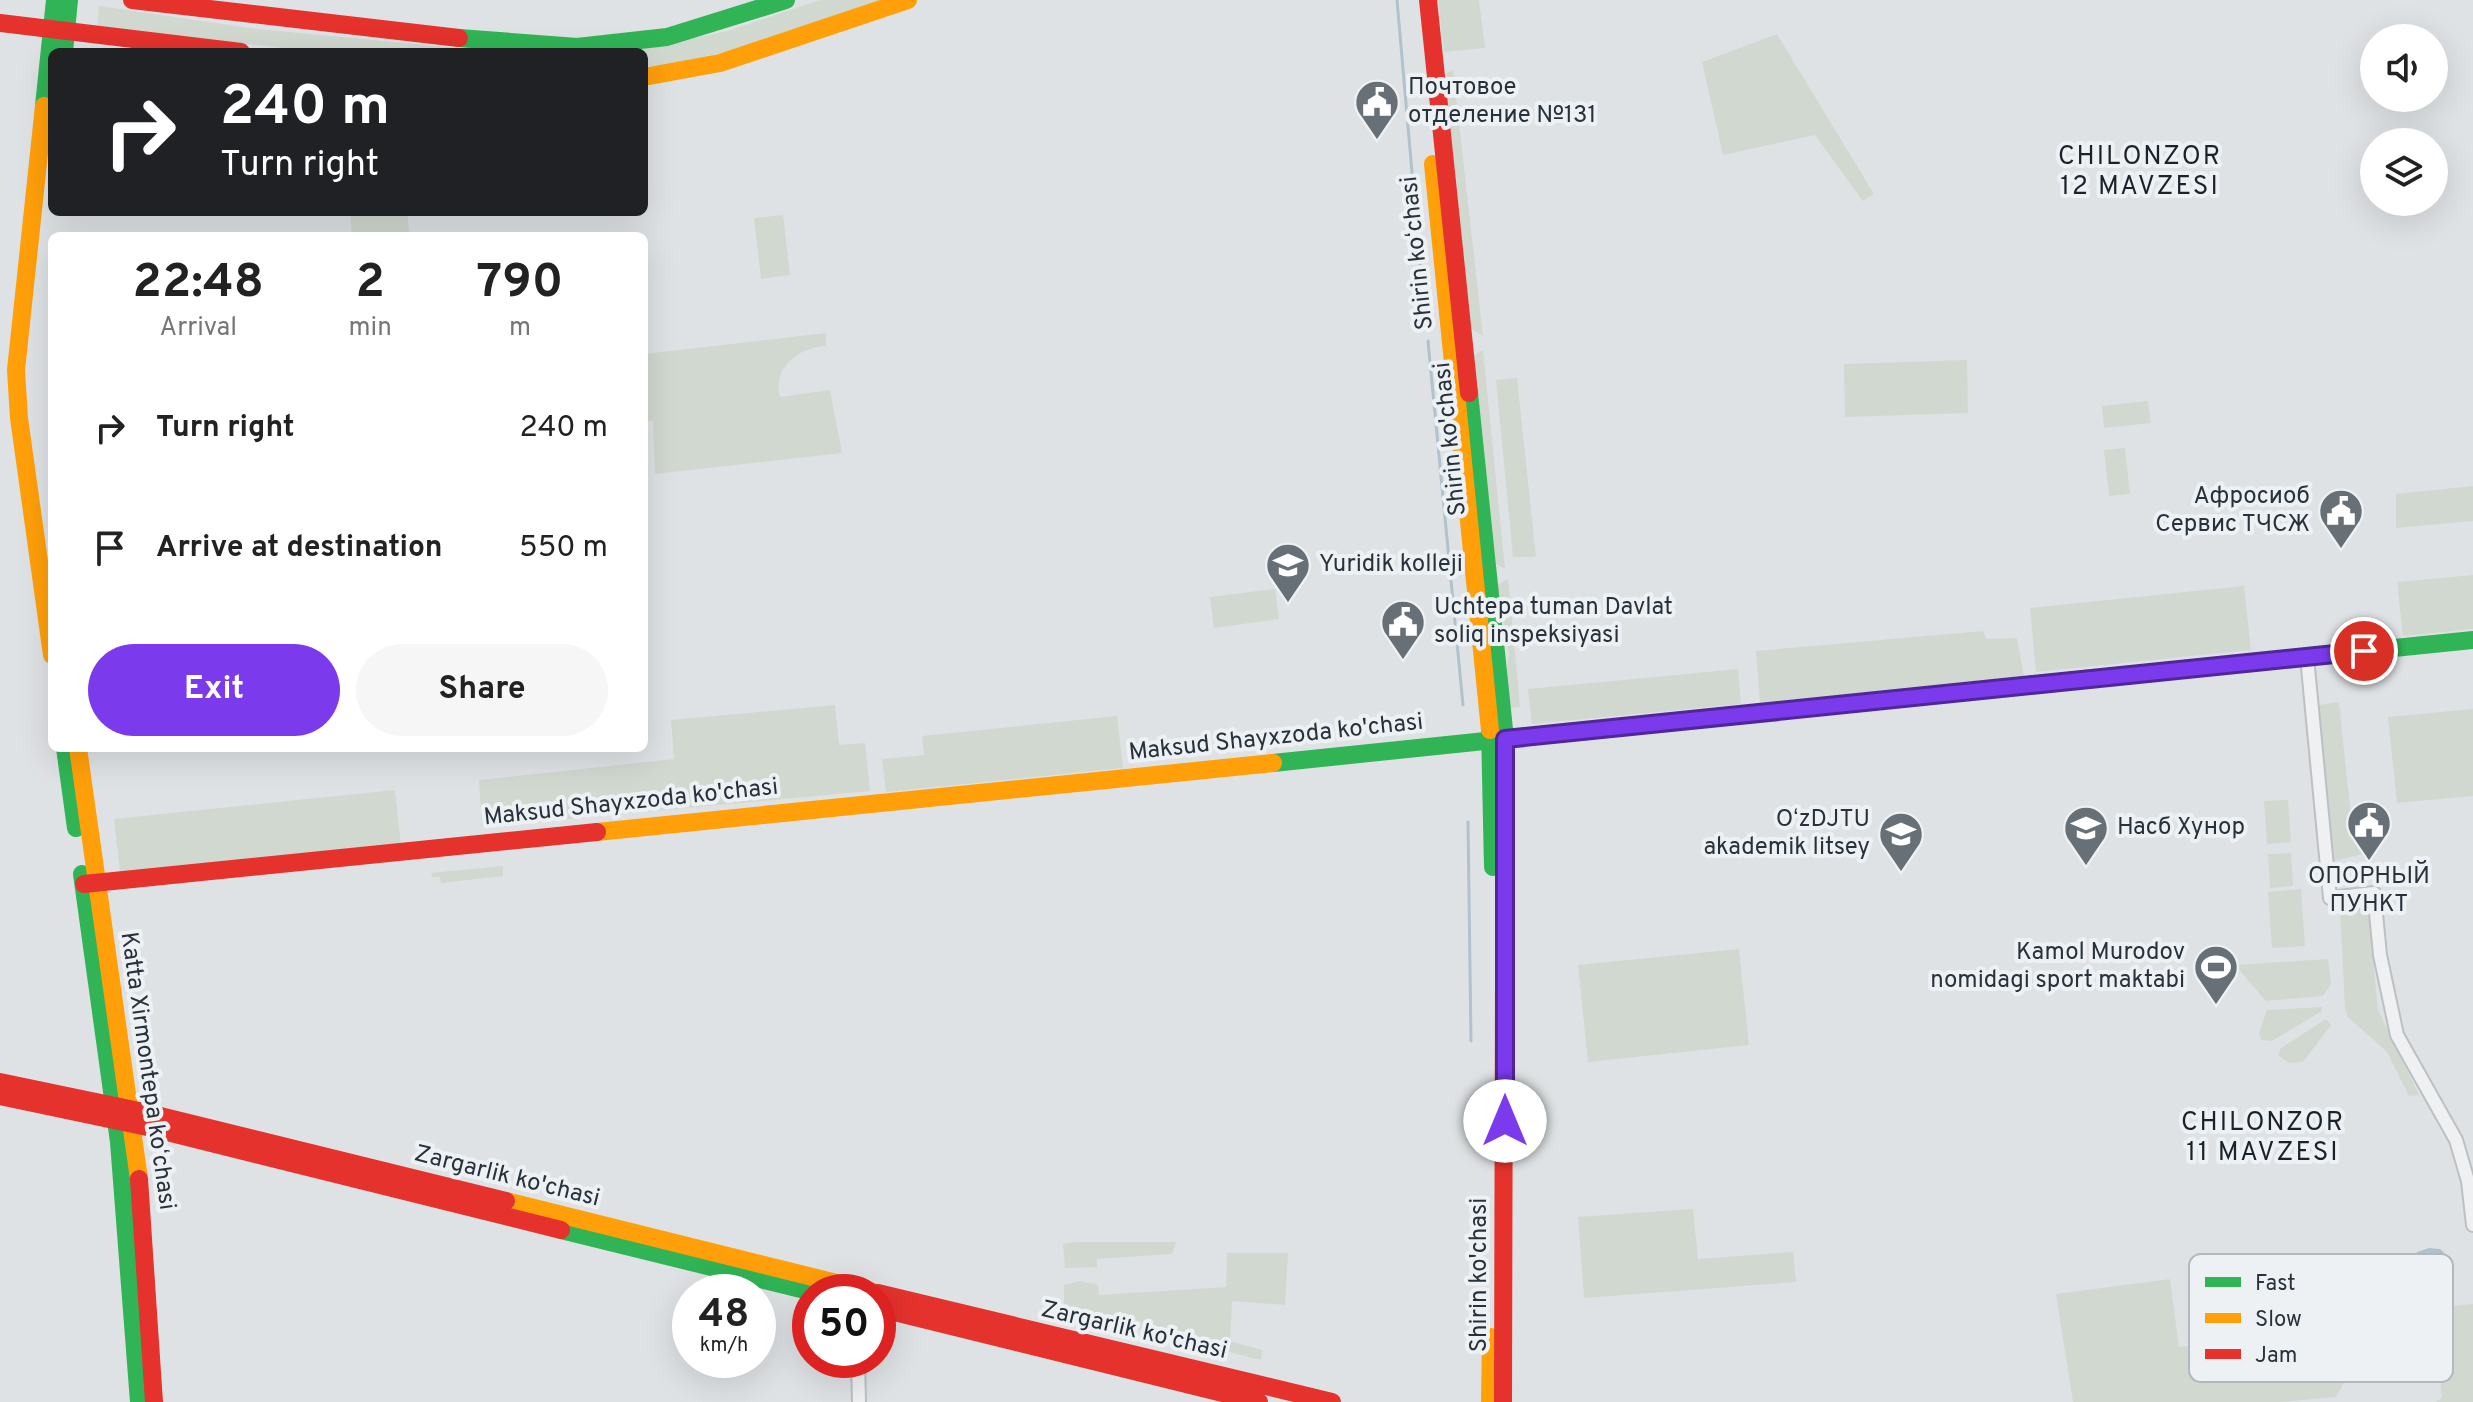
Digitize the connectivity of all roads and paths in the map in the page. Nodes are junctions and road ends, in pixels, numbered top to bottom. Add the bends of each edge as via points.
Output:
1 (55, 0) edge
2 (69, 0) edge
3 (132, 0) edge
4 (786, 0) edge
5 (908, 0) edge
6 (1416, 0) edge
7 (1428, 0) edge
8 (0, 23) edge
9 (59, 29) junction
10 (56, 48) edge
11 (63, 48) edge
12 (209, 48) edge
13 (648, 76) edge
14 (48, 109) edge
15 (1434, 119) junction
16 (48, 180) edge
17 (48, 539) edge
18 (48, 626) edge
19 (2473, 640) edge
20 (2307, 657) junction
21 (1498, 740) junction
22 (66, 752) edge
23 (78, 752) edge
24 (90, 883) junction
25 (0, 1082) edge
26 (0, 1096) edge
27 (123, 1114) junction
28 (2473, 1225) edge
29 (795, 1274) edge
30 (792, 1287) edge
31 (896, 1298) edge
32 (896, 1312) edge
33 (858, 1378) edge
34 (139, 1402) edge
35 (154, 1402) edge
36 (859, 1402) edge
37 (1259, 1402) edge
38 (1332, 1402) edge
39 (1490, 1402) edge
40 (1503, 1402) edge

1 - 9 main road
2 - 9 main road
3 - 4 main road via 396,33 577,47 667,37
5 - 13 main road via 720,63
6 - 15 main road
7 - 15 main road, Shirin ko'chasi
8 - 9 main road
9 - 10 main road
9 - 11 main road
9 - 12 main road
14 - 18 main road via 16,374
15 - 21 main road, Shirin ko'chasi
16 - 17 main road via 27,356 30,420
19 - 20 main road, Maksud Shayxzoda ko'chasi
20 - 21 main road, Maksud Shayxzoda ko'chasi
20 - 28 street via 2330,898 2374,893 2397,1035 2456,1140
21 - 24 main road, Maksud Shayxzoda ko'chasi
21 - 39 main road, Shirin ko'chasi
21 - 40 main road, Shirin ko'chasi
22 - 24 main road, Katta Xirmontepa koʻchasi
23 - 24 main road, Katta Xirmontepa koʻchasi
24 - 27 main road, Katta Xirmontepa koʻchasi
25 - 27 main road, Zargarlik ko'chasi
26 - 27 main road, Zargarlik ko'chasi
27 - 29 main road, Zargarlik ko'chasi
27 - 30 main road, Zargarlik ko'chasi
27 - 34 main road, Katta Xirmontepa koʻchasi
27 - 35 main road, Katta Xirmontepa koʻchasi via 145,1240
31 - 38 main road, Zargarlik ko'chasi
32 - 37 main road, Zargarlik ko'chasi
33 - 36 street

